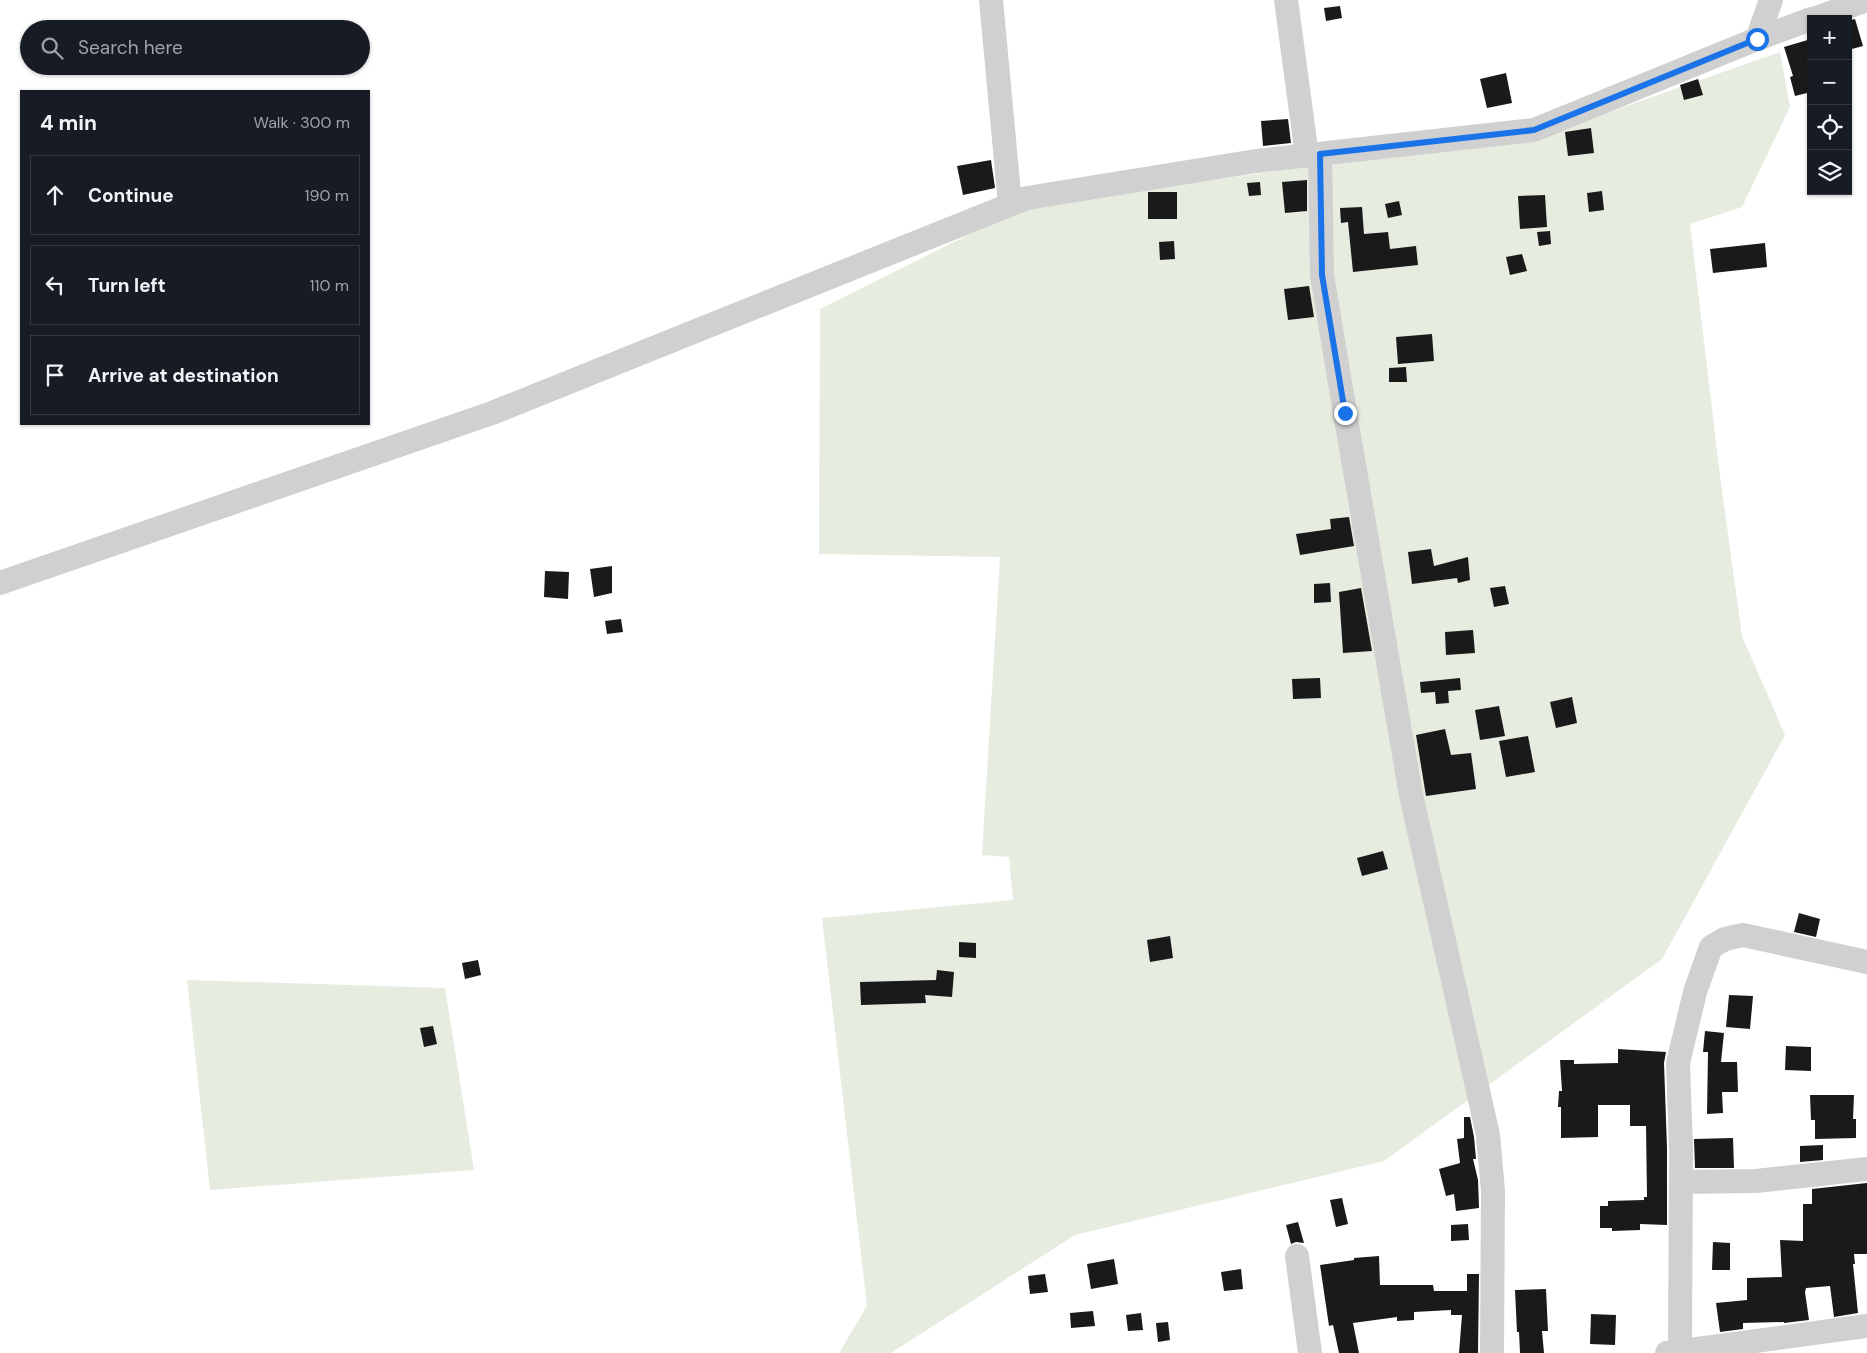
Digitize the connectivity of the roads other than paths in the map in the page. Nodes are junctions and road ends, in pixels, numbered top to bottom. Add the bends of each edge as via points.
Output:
1 (991, 0) edge
2 (1286, 0) edge
3 (1771, 0) edge
4 (1867, 0) edge
5 (1824, 15) edge
6 (1807, 21) edge
7 (1757, 39) junction
8 (1313, 155) junction
9 (1010, 204) junction
10 (0, 583) edge
11 (1867, 962) edge
12 (1867, 1170) edge
13 (1681, 1182) junction
14 (1297, 1256) dead end
15 (1867, 1326) edge
16 (1676, 1352) edge
17 (1310, 1353) edge
18 (1492, 1353) edge

1 - 9 street
2 - 8 street
3 - 7 street
4 - 5 street
6 - 7 street
7 - 8 street via 1534,130
8 - 9 street via 1256,161 1027,198
8 - 18 street via 1322,275 1411,795 1488,1135 1493,1191
9 - 10 street via 492,413
11 - 13 street via 1743,935 1725,939 1711,947 1678,1063
12 - 13 street via 1756,1181
13 - 16 street
14 - 17 street
15 - 16 street

